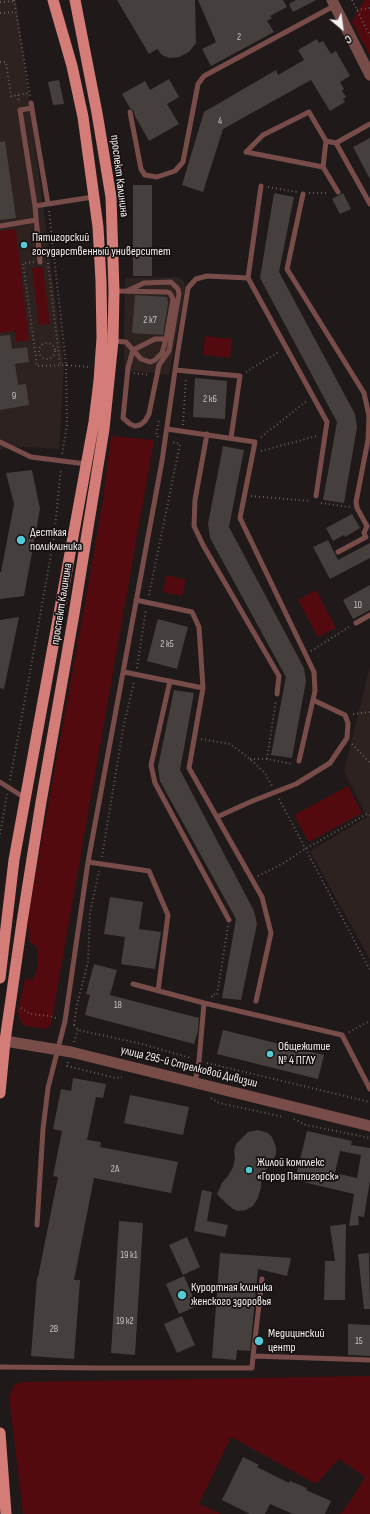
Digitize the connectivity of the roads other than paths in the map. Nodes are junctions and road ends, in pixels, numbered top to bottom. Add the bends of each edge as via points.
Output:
1 (53, 0) edge
2 (75, 0) edge
3 (333, 3) edge
4 (370, 75) edge
5 (130, 112) dead end
6 (370, 124) edge
7 (326, 141) junction
8 (336, 143) junction
9 (323, 167) junction
10 (261, 186) road end
11 (338, 192) road end
12 (303, 194) road end
13 (93, 197) junction
14 (48, 204) junction
15 (370, 204) edge
16 (35, 206) junction
17 (36, 220) junction
18 (0, 226) edge
19 (40, 262) dead end
20 (248, 278) junction
21 (114, 291) junction
22 (127, 291) junction
23 (166, 339) junction
24 (113, 341) junction
25 (133, 350) junction
26 (175, 370) junction
27 (370, 390) edge
28 (364, 393) junction
29 (167, 429) junction
30 (207, 434) junction
31 (231, 438) junction
32 (0, 442) edge
33 (86, 464) junction
34 (316, 496) dead end
35 (338, 552) dead end
36 (136, 600) junction
37 (370, 615) edge
38 (356, 623) road end
39 (124, 672) junction
40 (170, 681) junction
41 (203, 688) junction
42 (278, 694) road end
43 (313, 700) junction
44 (299, 761) road end
45 (0, 782) edge
46 (25, 799) junction
47 (217, 817) junction
48 (14, 860) junction
49 (88, 862) junction
50 (31, 863) junction
51 (229, 920) road end
52 (0, 978) edge
53 (133, 984) dead end
54 (158, 991) junction
55 (256, 1001) dead end
56 (204, 1003) junction
57 (3, 1040) edge
58 (58, 1049) junction
59 (195, 1082) junction
60 (370, 1089) edge
61 (0, 1093) edge
62 (370, 1126) edge
63 (37, 1225) dead end
64 (262, 1279) dead end
65 (253, 1356) junction
66 (370, 1360) edge
67 (0, 1366) edge
68 (0, 1433) edge
69 (6, 1514) edge

1 - 13 main road, проспект Калинина via 72,66 83,117
2 - 21 main road, проспект Калинина via 111,197
3 - 4 street
3 - 5 lane via 204,76 198,84 183,162 175,171 157,177 145,176 141,168
6 - 8 lane
7 - 8 lane
7 - 9 lane
7 - 9 lane via 309,112 263,135 246,152
8 - 15 lane
9 - 11 lane
10 - 20 lane
12 - 28 lane via 287,269
13 - 14 lane
13 - 33 main road, проспект Калинина via 98,227 102,338 94,422
14 - 16 lane
14 - 16 lane via 31,105 20,107
16 - 17 lane
17 - 18 lane
17 - 19 lane
20 - 26 lane via 212,276 196,279 188,288
20 - 34 lane via 327,422
21 - 22 lane
21 - 24 main road, проспект Калинина
22 - 23 lane via 170,293 173,299
22 - 25 lane via 144,283 156,282 171,282 178,289 178,303 169,351 159,365 149,414 145,421 135,426 123,418 127,372
23 - 25 lane via 155,339
23 - 25 lane via 162,353 150,362 141,359
24 - 25 lane via 126,342
24 - 50 main road, проспект Калинина via 104,429
26 - 29 lane
26 - 31 lane via 240,376
27 - 28 lane
28 - 35 lane via 369,416 368,440 356,502 367,526 364,533 366,537
29 - 30 lane
29 - 36 lane
30 - 31 lane
30 - 42 lane via 195,500 194,526 279,676
31 - 43 lane via 255,442 240,518 314,672
32 - 33 lane via 31,457
33 - 46 main road, проспект Калинина
36 - 39 lane
36 - 41 lane via 192,612 199,627
37 - 38 lane
39 - 40 lane
39 - 49 lane
40 - 41 lane
40 - 51 lane via 151,765 155,783
41 - 47 lane via 189,768
43 - 44 lane
43 - 47 lane via 345,715 348,723 346,738 330,763 296,784
45 - 46 lane
46 - 48 main road, проспект Калинина
47 - 55 lane via 262,897 271,933
48 - 50 main road
48 - 52 main road, проспект Калинина
49 - 54 lane via 149,872 168,915
49 - 58 lane
50 - 57 main road, проспект Калинина
53 - 54 lane
54 - 56 lane
56 - 59 lane via 200,1061
56 - 60 lane via 342,1035
57 - 58 street, улица 295-й Стрелковой Дивизии
57 - 61 main road, проспект Калинина
58 - 59 street, улица 295-й Стрелковой Дивизии
58 - 63 lane via 48,1088 43,1129
59 - 62 street, улица 295-й Стрелковой Дивизии
64 - 65 lane
65 - 66 lane
65 - 67 lane via 252,1368
68 - 69 main road

